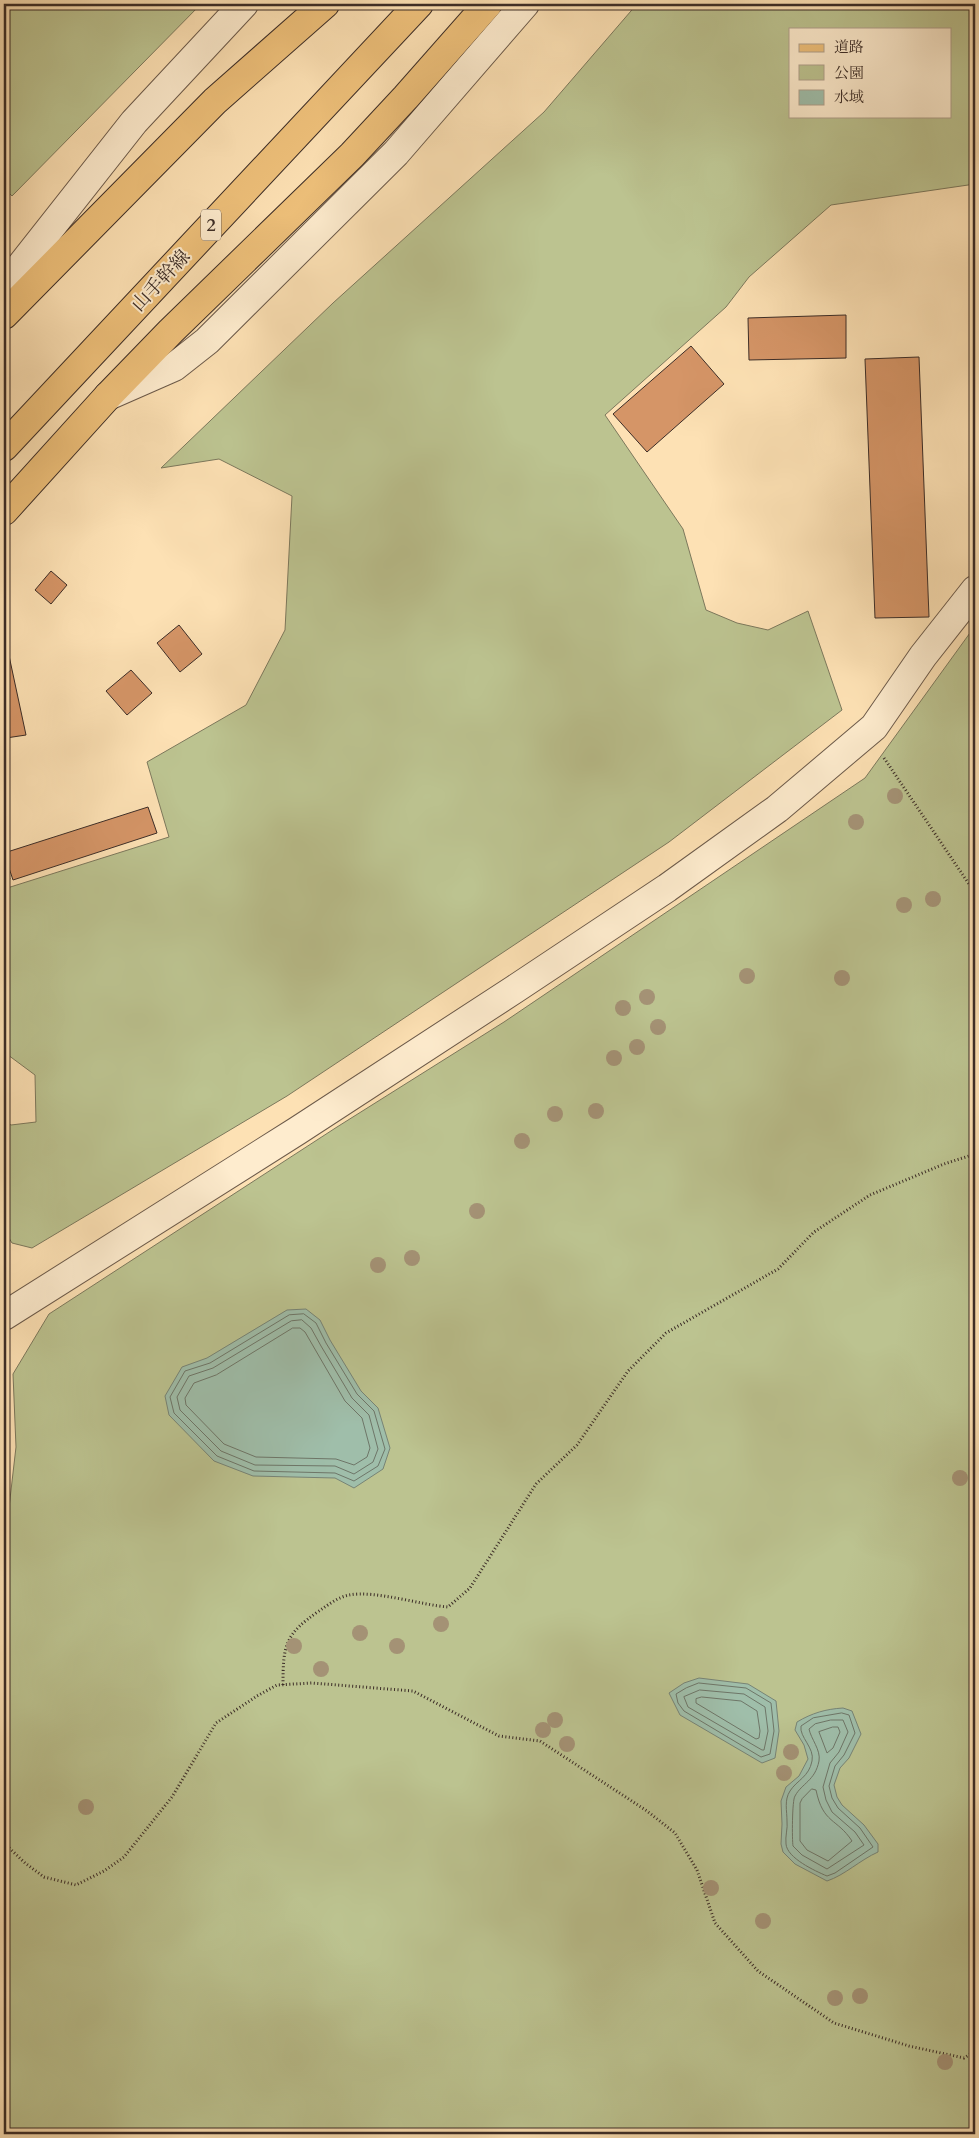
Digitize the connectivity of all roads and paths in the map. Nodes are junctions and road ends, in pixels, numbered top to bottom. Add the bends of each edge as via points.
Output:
1 (244, 4) edge
2 (325, 4) edge
3 (419, 4) edge
4 (488, 4) edge
5 (525, 4) edge
6 (4, 287) edge
7 (4, 315) edge
8 (108, 396) junction
9 (4, 447) edge
10 (4, 511) edge
11 (975, 590) edge
12 (874, 727) junction
13 (975, 893) edge
14 (975, 1154) edge
15 (4, 1316) edge
16 (283, 1685) junction
17 (4, 1843) edge
18 (975, 2051) edge

1 - 6 street via 134,122
2 - 7 main road via 215,101
3 - 9 main road, 山手幹線 / 2
4 - 8 main road via 352,155
5 - 8 street via 396,153 207,341 174,367
8 - 10 main road
11 - 12 street via 923,656
12 - 13 path via 878,749
12 - 15 street via 777,809 667,888 297,1131
14 - 16 path via 870,1195 814,1232 778,1269 666,1333 628,1371 577,1445 536,1484 470,1588 448,1607 368,1595 349,1595 330,1603 290,1634 283,1655
16 - 17 path via 257,1696 216,1723 172,1797 124,1856 104,1871 76,1886 44,1877
16 - 18 path via 312,1683 413,1691 499,1736 540,1741 647,1811 675,1834 697,1870 715,1923 758,1971 834,2023 909,2046 964,2058

